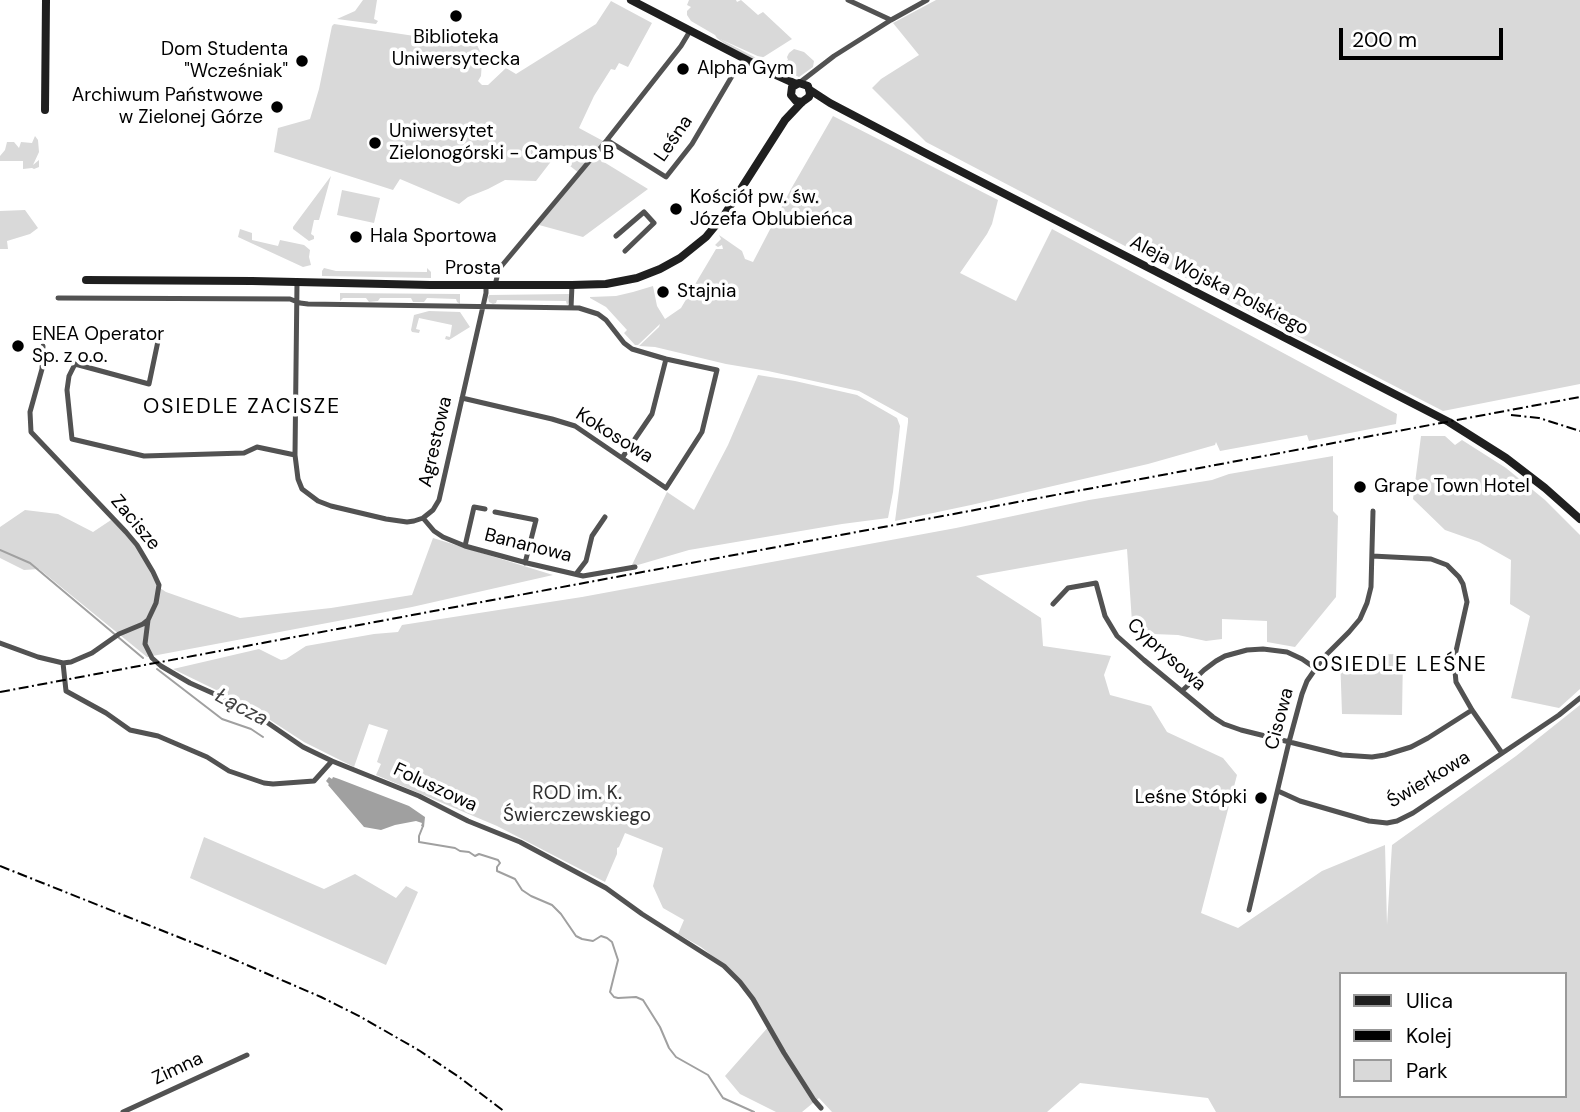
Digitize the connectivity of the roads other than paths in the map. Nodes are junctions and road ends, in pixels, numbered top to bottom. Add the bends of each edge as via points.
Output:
1 (631, 0) edge
2 (848, 0) edge
3 (924, 1) edge
4 (47, 2) edge
5 (891, 20) junction
6 (690, 31) junction
7 (745, 59) junction
8 (774, 74) junction
9 (803, 86) junction
10 (791, 95) junction
11 (805, 101) junction
12 (830, 103) junction
13 (45, 110) dead end
14 (785, 120) junction
15 (607, 140) junction
16 (616, 236) dead end
17 (625, 251) dead end
18 (86, 280) dead end
19 (297, 282) junction
20 (491, 285) junction
21 (572, 285) junction
22 (58, 298) dead end
23 (297, 301) junction
24 (483, 307) junction
25 (571, 307) junction
26 (136, 336) dead end
27 (43, 346) dead end
28 (666, 359) junction
29 (462, 398) junction
30 (295, 455) junction
31 (622, 458) junction
32 (666, 488) joint
33 (485, 509) dead end
34 (1373, 511) dead end
35 (495, 512) dead end
36 (605, 517) dead end
37 (423, 518) junction
38 (1580, 519) edge
39 (465, 546) junction
40 (1372, 556) junction
41 (525, 563) junction
42 (635, 567) dead end
43 (576, 574) junction
44 (1053, 604) dead end
45 (148, 620) junction
46 (0, 643) edge
47 (63, 663) junction
48 (1315, 668) junction
49 (1182, 691) junction
50 (1580, 698) edge
51 (1472, 710) junction
52 (1290, 742) junction
53 (1502, 753) junction
54 (332, 761) junction
55 (1278, 791) junction
56 (1249, 910) dead end
57 (247, 1055) dead end
58 (821, 1108) dead end
59 (123, 1112) edge

1 - 6 main road, Aleja Wojska Polskiego
2 - 5 street
3 - 5 street
4 - 13 main road
5 - 9 street via 834,56
6 - 7 main road, Aleja Wojska Polskiego
6 - 15 street
7 - 8 main road, Aleja Wojska Polskiego
7 - 15 street, Leśna via 666,177
8 - 9 main road, Aleja Wojska Polskiego
8 - 10 main road, Aleja Wojska Polskiego
9 - 10 main road via 792,87
9 - 11 main road via 810,95
9 - 12 main road, Aleja Wojska Polskiego
10 - 11 main road via 796,101
10 - 14 main road, Prosta
11 - 12 main road, Aleja Wojska Polskiego
11 - 14 main road, Prosta
12 - 38 main road, Aleja Wojska Polskiego via 1449,422 1510,461
14 - 21 main road, Prosta via 721,220 687,253 636,278
15 - 20 street via 499,269
16 - 17 street via 644,212 654,223
18 - 19 main road, Prosta
19 - 20 main road, Prosta
19 - 23 street
20 - 21 main road, Prosta
20 - 24 street, Agrestowa
21 - 25 street
22 - 23 street, Prosta
23 - 24 street, Prosta
23 - 30 street
24 - 25 street, Prosta
24 - 29 street, Agrestowa
25 - 28 street, Prosta via 598,314 632,349
26 - 30 street via 139,332 158,341 149,384 75,364 67,390 72,439 144,456 244,453 257,447
27 - 45 street, Zacisze via 30,412 31,432 142,552 159,585
28 - 31 street via 652,414
28 - 32 street, Prosta via 717,370 702,432
29 - 31 street, Kokosowa via 569,424
29 - 37 street, Agrestowa via 439,500
30 - 37 street via 302,489 318,501 397,521
31 - 32 street, Kokosowa
33 - 39 street via 474,507
34 - 40 street, Cisowa
35 - 41 street via 536,520
36 - 43 street
37 - 39 street, Bananowa via 438,534
39 - 41 street, Bananowa
40 - 48 street, Cisowa via 1371,587 1360,619
40 - 51 street via 1431,558 1459,577 1467,602 1454,672
41 - 43 street, Bananowa
42 - 43 street, Bananowa
44 - 49 street, Cyprysowa via 1068,588 1096,583 1105,616 1117,636
45 - 47 street via 81,659
45 - 54 street, Zacisze via 145,644 161,666 246,708
46 - 47 street
47 - 54 street via 66,691 130,730 158,736 250,779 273,784 314,781
48 - 49 street via 1287,652 1247,650 1216,661
48 - 52 street, Cisowa via 1302,694
49 - 52 street, Cyprysowa via 1224,724
50 - 53 street, Świerkowa
51 - 52 street, Cyprysowa via 1419,743 1385,755 1349,756
51 - 53 street
52 - 55 street, Cisowa
53 - 55 street, Świerkowa via 1405,818 1387,823
54 - 58 street, Foluszowa via 520,842 606,888 724,966 753,999
55 - 56 street, Cisowa
57 - 59 street, Zimna

